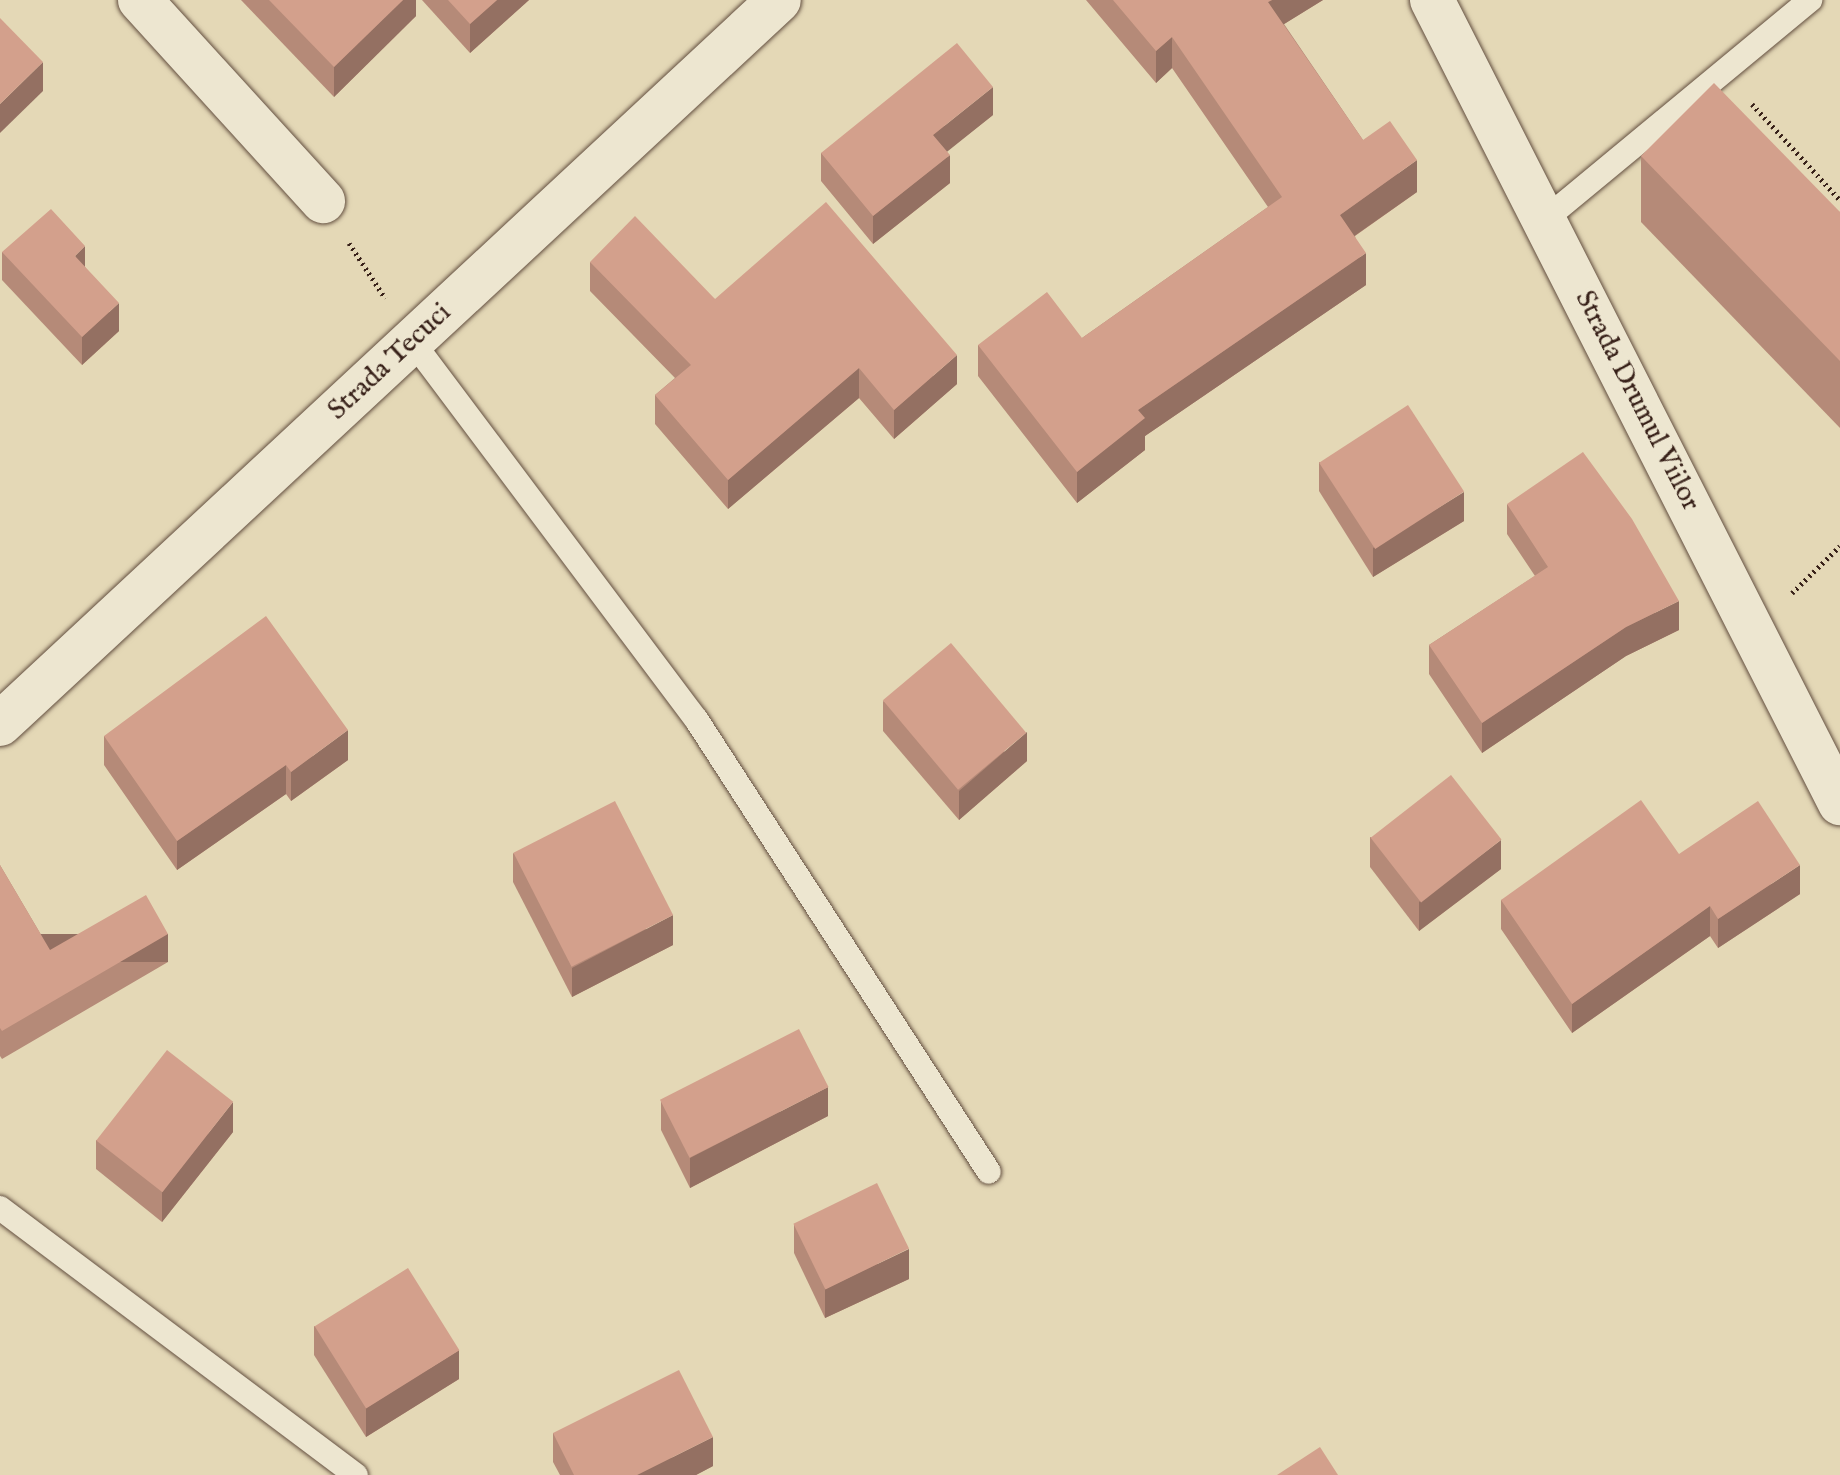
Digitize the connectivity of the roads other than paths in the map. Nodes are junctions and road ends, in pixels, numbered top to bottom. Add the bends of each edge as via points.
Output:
1 (140, 0) edge
2 (779, 0) edge
3 (1432, 0) edge
4 (1810, 0) edge
5 (323, 201) road end
6 (1543, 221) junction
7 (412, 341) junction
8 (0, 724) edge
9 (1840, 803) edge
10 (989, 1172) dead end
11 (0, 1208) edge
12 (356, 1475) edge

1 - 5 street
2 - 7 street, Strada Tecuci
3 - 6 street, Strada Drumul Viilor
4 - 6 lane
6 - 9 street, Strada Drumul Viilor
7 - 8 street, Strada Tecuci
7 - 10 lane via 696,719
11 - 12 lane

